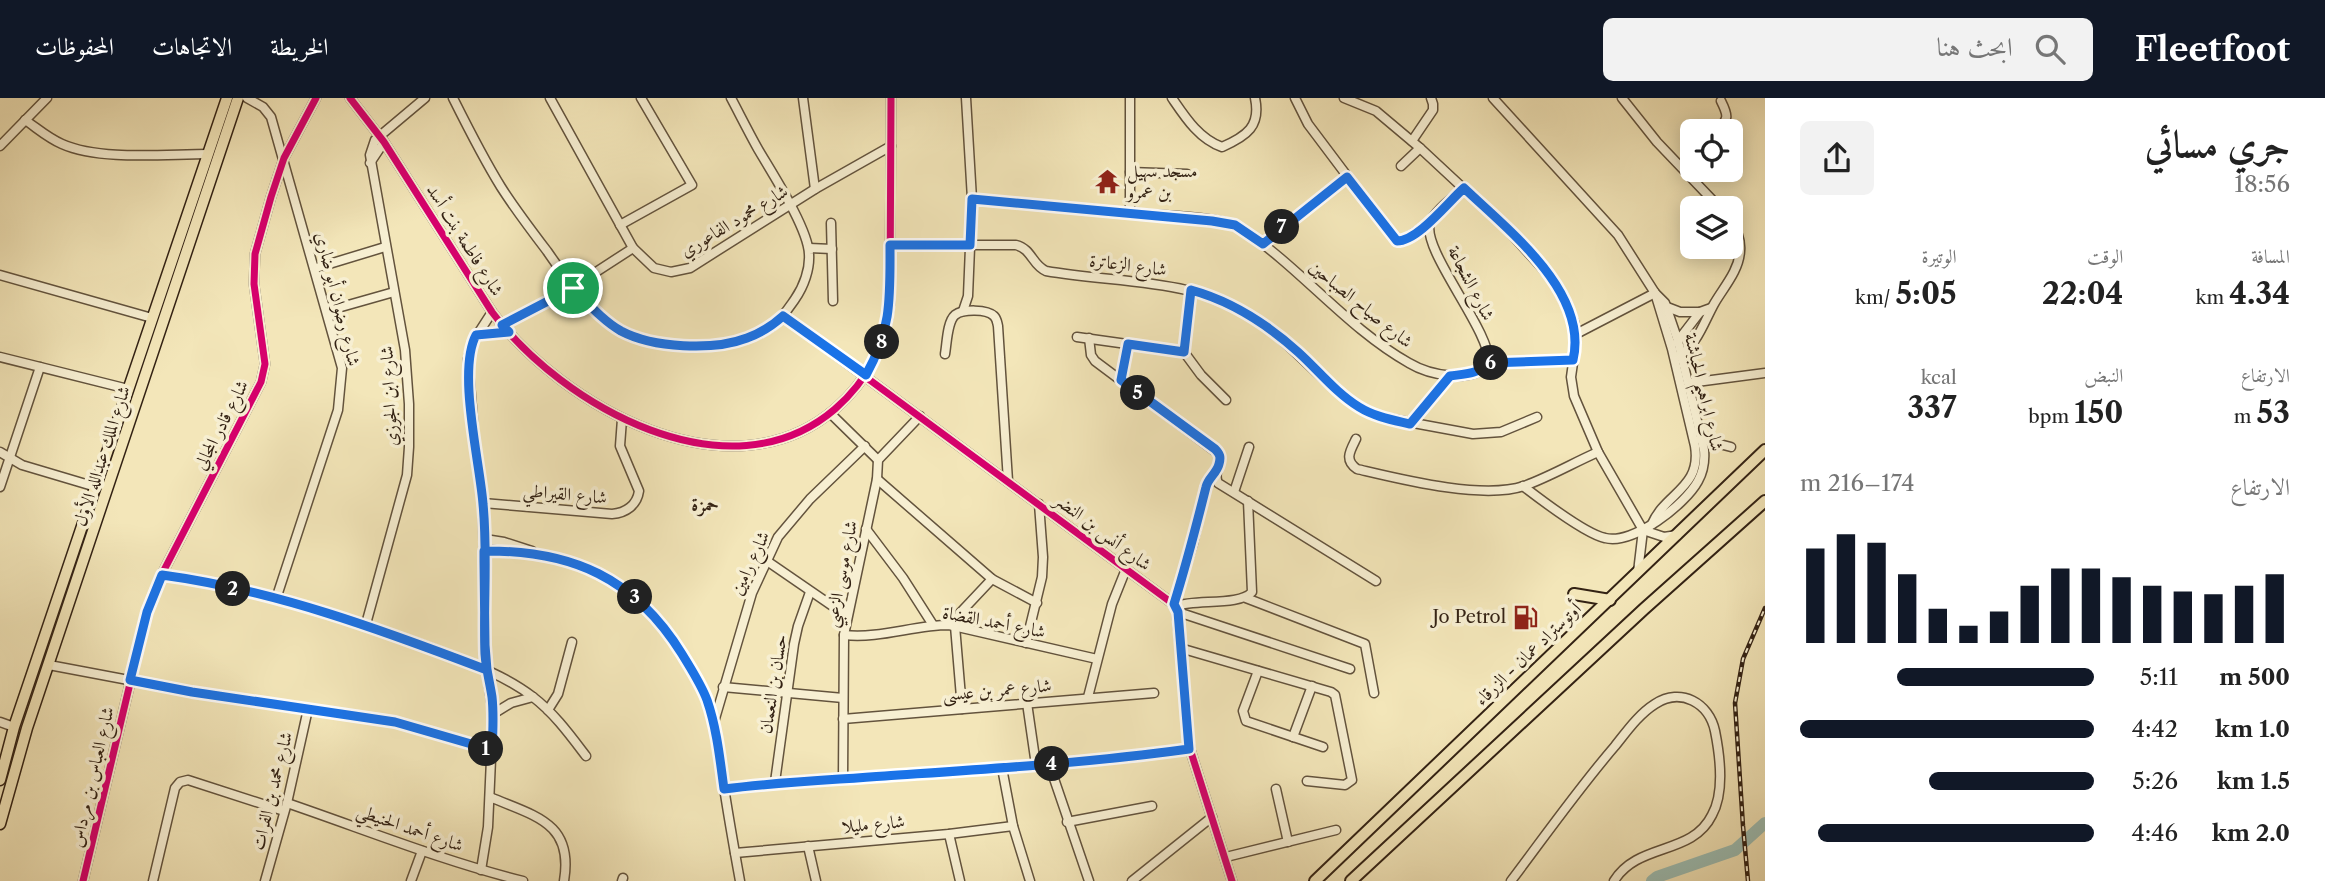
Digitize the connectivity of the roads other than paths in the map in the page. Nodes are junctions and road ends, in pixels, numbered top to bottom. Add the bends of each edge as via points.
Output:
1 (47, 98) edge
2 (228, 98) edge
3 (238, 98) edge
4 (247, 98) edge
5 (316, 98) edge
6 (350, 98) edge
7 (425, 98) edge
8 (453, 98) edge
9 (550, 98) edge
10 (641, 98) edge
11 (731, 98) edge
12 (803, 98) edge
13 (891, 98) edge
14 (966, 98) edge
15 (1130, 98) edge
16 (1172, 98) edge
17 (1255, 98) edge
18 (1295, 98) edge
19 (1344, 98) edge
20 (1363, 98) edge
21 (1431, 98) edge
22 (1493, 98) edge
23 (1622, 98) edge
24 (1721, 101) dead end
25 (1376, 111) junction
26 (1727, 119) edge
27 (25, 120) junction
28 (382, 139) junction
29 (1412, 141) junction
30 (0, 146) edge
31 (891, 146) junction
32 (1420, 148) junction
33 (208, 154) junction
34 (284, 158) junction
35 (1401, 166) dead end
36 (1680, 167) edge
37 (1130, 172) junction
38 (1187, 174) dead end
39 (1347, 177) junction
40 (1695, 182) edge
41 (1464, 188) junction
42 (815, 189) junction
43 (1708, 196) edge
44 (972, 199) junction
45 (790, 205) junction
46 (1130, 213) junction
47 (831, 223) dead end
48 (1430, 223) junction
49 (620, 225) junction
50 (1263, 244) junction
51 (890, 245) junction
52 (970, 245) junction
53 (385, 247) junction
54 (633, 248) junction
55 (809, 248) junction
56 (832, 249) junction
57 (1738, 259) edge
58 (316, 268) junction
59 (0, 275) edge
60 (573, 288) junction
61 (1191, 290) junction
62 (394, 292) junction
63 (1655, 293) junction
64 (968, 296) junction
65 (833, 301) dead end
66 (1667, 307) junction
67 (1711, 308) junction
68 (327, 311) junction
69 (963, 311) junction
70 (976, 311) junction
71 (492, 312) junction
72 (1700, 312) junction
73 (783, 316) junction
74 (152, 318) junction
75 (502, 325) junction
76 (509, 332) junction
77 (1576, 334) junction
78 (476, 335) junction
79 (1077, 337) dead end
80 (1089, 338) junction
81 (1128, 344) junction
82 (1675, 345) junction
83 (1184, 352) junction
84 (945, 354) dead end
85 (1678, 356) junction
86 (0, 357) edge
87 (1573, 360) junction
88 (1489, 363) junction
89 (40, 367) junction
90 (1765, 373) edge
91 (866, 375) junction
92 (1450, 376) junction
93 (1121, 380) junction
94 (1689, 383) junction
95 (128, 389) junction
96 (1226, 400) dead end
97 (830, 413) junction
98 (920, 416) junction
99 (1537, 417) dead end
100 (622, 419) junction
101 (1410, 424) junction
102 (1356, 439) dead end
103 (1698, 439) junction
104 (865, 446) junction
105 (1249, 447) dead end
106 (1731, 447) dead end
107 (1765, 450) edge
108 (1598, 452) junction
109 (0, 453) edge
110 (10, 458) junction
111 (878, 460) junction
112 (1216, 473) junction
113 (877, 479) junction
114 (1009, 481) junction
115 (0, 486) edge
116 (1523, 486) junction
117 (96, 487) junction
118 (1234, 492) junction
119 (1248, 501) junction
120 (1765, 501) edge
121 (483, 503) junction
122 (1039, 504) junction
123 (866, 529) junction
124 (1643, 530) junction
125 (1678, 534) junction
126 (485, 539) junction
127 (484, 551) junction
128 (548, 556) junction
129 (767, 561) junction
130 (1126, 569) junction
131 (1638, 572) junction
132 (162, 575) junction
133 (992, 579) junction
134 (1376, 581) dead end
135 (810, 592) junction
136 (1574, 594) dead end
137 (1246, 598) junction
138 (276, 599) junction
139 (1611, 600) junction
140 (1037, 603) junction
141 (1176, 607) junction
142 (847, 616) junction
143 (366, 624) junction
144 (933, 625) junction
145 (955, 626) junction
146 (844, 635) junction
147 (572, 642) dead end
148 (1026, 643) junction
149 (1180, 648) junction
150 (1097, 659) junction
151 (48, 665) junction
152 (1350, 669) dead end
153 (487, 670) junction
154 (1258, 671) junction
155 (130, 680) junction
156 (1312, 686) junction
157 (723, 687) junction
158 (787, 692) junction
159 (1154, 693) dead end
160 (1374, 693) dead end
161 (533, 697) junction
162 (1088, 697) junction
163 (843, 698) junction
164 (1027, 703) junction
165 (308, 709) junction
166 (962, 709) junction
167 (548, 710) junction
168 (493, 714) junction
169 (843, 719) junction
170 (0, 722) edge
171 (714, 722) junction
172 (14, 727) junction
173 (1293, 737) junction
174 (1322, 747) dead end
175 (1189, 749) junction
176 (492, 750) junction
177 (586, 756) dead end
178 (1049, 764) junction
179 (1035, 765) junction
180 (1002, 768) junction
181 (843, 779) junction
182 (0, 780) edge
183 (1307, 781) dead end
184 (775, 782) junction
185 (724, 789) junction
186 (1276, 789) dead end
187 (490, 797) junction
188 (1152, 806) dead end
189 (286, 807) junction
190 (1212, 817) junction
191 (1067, 821) junction
192 (0, 824) edge
193 (1013, 826) junction
194 (1336, 830) dead end
195 (949, 834) junction
196 (1288, 842) junction
197 (808, 846) junction
198 (422, 851) junction
199 (735, 853) junction
200 (1226, 857) junction
201 (481, 870) junction
202 (83, 881) edge
203 (153, 881) edge
204 (265, 881) edge
205 (411, 881) edge
206 (523, 881) edge
207 (564, 881) edge
208 (740, 881) edge
209 (816, 881) edge
210 (960, 881) edge
211 (1030, 881) edge
212 (1090, 881) edge
213 (1132, 881) edge
214 (1232, 881) edge
215 (1315, 881) edge
216 (1352, 881) edge
217 (1511, 881) edge
218 (1614, 881) edge

1 - 27 street
2 - 33 main road, شارع الملك عبدالله الأول
3 - 151 main road, شارع الملك عبدالله الأول
4 - 34 street, شارع رضوان أبو ضاري via 269,113
5 - 34 street, شارع قادر المجالي
6 - 28 street, شارع فاطمة بنت أسد
7 - 28 street
8 - 60 street via 502,190
9 - 49 street, شارع محمود الفاعوري
10 - 49 street via 692,185
11 - 45 street
12 - 42 street
13 - 31 street, شارع فاطمة بنت أسد
14 - 44 street
15 - 37 street
16 - 17 street via 1205,138 1222,147 1256,122
18 - 39 street
19 - 25 street
20 - 25 street
21 - 29 street via 1433,110
22 - 63 street, شارع ابراهيم الحباشنة via 1618,235
23 - 36 street
24 - 26 street
25 - 29 street
27 - 30 street
27 - 33 street via 53,140 84,151
28 - 53 street, شارع ابن الجوزي via 372,144 370,163
28 - 71 street, شارع فاطمة بنت أسد
29 - 32 street
31 - 42 street, شارع محمود الفاعوري
31 - 51 street, شارع فاطمة بنت أسد
32 - 35 street
32 - 41 street
33 - 74 main road, شارع الملك عبدالله الأول
34 - 58 street, شارع رضوان أبو ضاري
34 - 132 street, شارع قادر المجالي via 254,267 264,346 261,382
37 - 38 street
37 - 46 street
39 - 48 street via 1397,241
39 - 50 street
40 - 43 street
41 - 48 street
41 - 77 street via 1547,272 1570,310
42 - 45 street, شارع محمود الفاعوري
44 - 46 street, شارع صياح الصباحين
44 - 52 street
45 - 54 street, شارع محمود الفاعوري via 680,271 654,268
45 - 55 street
46 - 50 street, شارع صياح الصباحين via 1228,223
47 - 56 street
48 - 88 street, شارع الشجاعة via 1435,250
49 - 54 street, شارع محمود الفاعوري
50 - 92 street, شارع صياح الصباحين via 1390,351 1419,368
51 - 52 street, شارع الزعاترة
51 - 91 street, شارع فاطمة بنت أسد via 889,315
52 - 61 street, شارع الزعاترة via 1023,247 1046,271
52 - 64 street
53 - 58 street
53 - 62 street, شارع ابن الجوزي
54 - 60 street
55 - 56 street
55 - 73 street via 805,280
56 - 65 street
57 - 67 street
58 - 68 street, شارع رضوان أبو ضاري
59 - 74 street
60 - 73 street via 618,329 641,339 676,345 745,339
60 - 75 street
61 - 83 street
61 - 101 street, شارع الزعاترة via 1258,320 1357,406
62 - 68 street
62 - 143 street, شارع ابن الجوزي via 409,404 407,475
63 - 66 street, شارع ابراهيم الحباشنة
63 - 77 street
63 - 82 street, شارع ابراهيم الحباشنة
64 - 69 street
64 - 70 street
66 - 72 street
66 - 82 street, شارع ابراهيم الحباشنة
67 - 72 street
67 - 85 street via 1697,337
68 - 138 street, شارع رضوان أبو ضاري via 342,368 338,410
69 - 70 street
69 - 84 street via 953,318
70 - 114 street via 993,315 998,326
71 - 75 street, شارع فاطمة بنت أسد
71 - 78 street
72 - 82 street
73 - 91 street, شارع أنس بن النضر
74 - 95 main road, شارع الملك عبدالله الأول
75 - 76 street, شارع فاطمة بنت أسد
76 - 78 street
76 - 100 street, شارع فاطمة بنت أسد via 562,382
77 - 87 street
78 - 121 street via 468,359
79 - 80 street
80 - 81 street
80 - 93 street via 1092,358
81 - 83 street
81 - 93 street
82 - 85 street, شارع ابراهيم الحباشنة
83 - 96 street
85 - 94 street, شارع ابراهيم الحباشنة
85 - 103 street, شارع ابراهيم الحباشنة
86 - 89 street
87 - 88 street
87 - 108 street via 1574,396
88 - 92 street, شارع صياح الصباحين via 1469,374
89 - 95 street
89 - 110 street
90 - 94 street
91 - 97 street, شارع فاطمة بنت أسد
91 - 98 street, شارع أنس بن النضر
92 - 101 street
93 - 112 street via 1215,449 1221,461
94 - 103 street, شارع ابراهيم الحباشنة
95 - 117 main road, شارع الملك عبدالله الأول
97 - 100 street, شارع فاطمة بنت أسد via 784,439 748,446 674,438
97 - 104 street
98 - 111 street
98 - 114 street, شارع أنس بن النضر
99 - 101 street, شارع الزعاترة via 1492,433
100 - 121 street, شارع القيراطي via 620,446 639,491 624,512
102 - 116 street via 1349,457 1357,468 1424,484 1494,489
103 - 106 street
103 - 124 street, شارع ابراهيم الحباشنة via 1693,474
104 - 111 street
104 - 129 street, شارع رامين via 790,521
105 - 118 street
107 - 125 highway, أوتوستراد عمان - الزرقاء
108 - 116 street
108 - 124 street
109 - 110 street
110 - 115 street
110 - 117 street
111 - 113 street, شارع موسى الزعبي
112 - 118 street via 1218,483
112 - 141 street via 1206,486
113 - 123 street, شارع موسى الزعبي
113 - 133 street
114 - 122 street, شارع أنس بن النضر
116 - 124 street via 1599,537 1613,539
117 - 172 main road, شارع الملك عبدالله الأول
118 - 119 street
119 - 134 street
119 - 137 street via 1254,588
120 - 216 highway
121 - 126 street
122 - 130 street, شارع أنس بن النضر
122 - 140 street via 1043,563
123 - 142 street, شارع موسى الزعبي
123 - 144 street
124 - 125 street via 1664,537
124 - 131 street
125 - 131 highway, أوتوستراد عمان - الزرقاء
126 - 127 street
126 - 128 street
127 - 128 street
127 - 153 street
128 - 171 street via 582,565 638,600 671,636 692,670
129 - 135 street
129 - 157 street, شارع رامين via 752,593
130 - 141 street, شارع أنس بن النضر
130 - 150 street
131 - 139 highway, أوتوستراد عمان - الزرقاء
132 - 138 street
132 - 155 street, شارع قادر المجالي via 147,612
133 - 140 street
133 - 145 street via 960,613
135 - 142 street
135 - 158 street, حسان بن النعمان via 797,625
136 - 139 highway
137 - 141 street
137 - 160 street via 1365,644
138 - 143 street
139 - 215 highway, أوتوستراد عمان - الزرقاء
140 - 148 street
141 - 149 street
141 - 152 street, شارع أنس بن النضر
142 - 146 street, شارع موسى الزعبي
143 - 153 street
144 - 145 street, شارع أحمد القضاة
144 - 146 street, شارع أحمد القضاة via 876,635
145 - 148 street, شارع أحمد القضاة
145 - 166 street
146 - 163 street, شارع موسى الزعبي
147 - 167 street via 558,694
148 - 150 street, شارع أحمد القضاة
149 - 154 street
149 - 175 street
150 - 162 street
151 - 155 street
151 - 192 main road, شارع الملك عبدالله الأول
153 - 161 street
153 - 168 street
154 - 156 street
154 - 173 street via 1244,718
155 - 165 street
155 - 202 street, شارع العباس بن مرداس
156 - 173 street
156 - 183 street via 1336,697 1352,780 1347,785
157 - 158 street
157 - 171 street, شارع رامين
158 - 163 street
158 - 184 street, حسان بن النعمان
159 - 162 street, شارع عمر بن عيسى
161 - 167 street
161 - 168 street
162 - 164 street, شارع عمر بن عيسى
163 - 169 street, شارع موسى الزعبي
164 - 166 street, شارع عمر بن عيسى
164 - 179 street
165 - 176 street via 395,722
165 - 189 street, شارع محمد بن الفرات
166 - 169 street, شارع عمر بن عيسى
167 - 177 street
168 - 176 street
169 - 181 street, شارع موسى الزعبي
170 - 172 street
171 - 185 street
172 - 182 main road, شارع الملك عبدالله الأول
173 - 174 street
175 - 178 street
175 - 190 street
176 - 187 street
178 - 179 street
178 - 191 street
179 - 180 street
180 - 181 street
180 - 193 street
181 - 184 street
184 - 185 street
185 - 199 street
186 - 196 street
187 - 201 street
187 - 207 street via 556,831 564,849
188 - 191 street
189 - 198 street, شارع أحمد الحنيطي
189 - 203 street, شارع أحمد الحنيطي via 188,780 180,782
189 - 204 street, شارع محمد بن الفرات
190 - 200 street
190 - 213 street
191 - 212 street
193 - 195 street, شارع مليلا
193 - 211 street
194 - 196 street
195 - 197 street, شارع مليلا
195 - 210 street
196 - 200 street
197 - 199 street, شارع مليلا
197 - 209 street
198 - 201 street, شارع أحمد الحنيطي
198 - 205 street
199 - 208 street
200 - 214 street
201 - 206 street, شارع أحمد الحنيطي
217 - 218 street via 1597,766 1646,711 1665,698 1689,698 1708,712 1713,723 1719,776 1714,813 1690,839 1638,857

